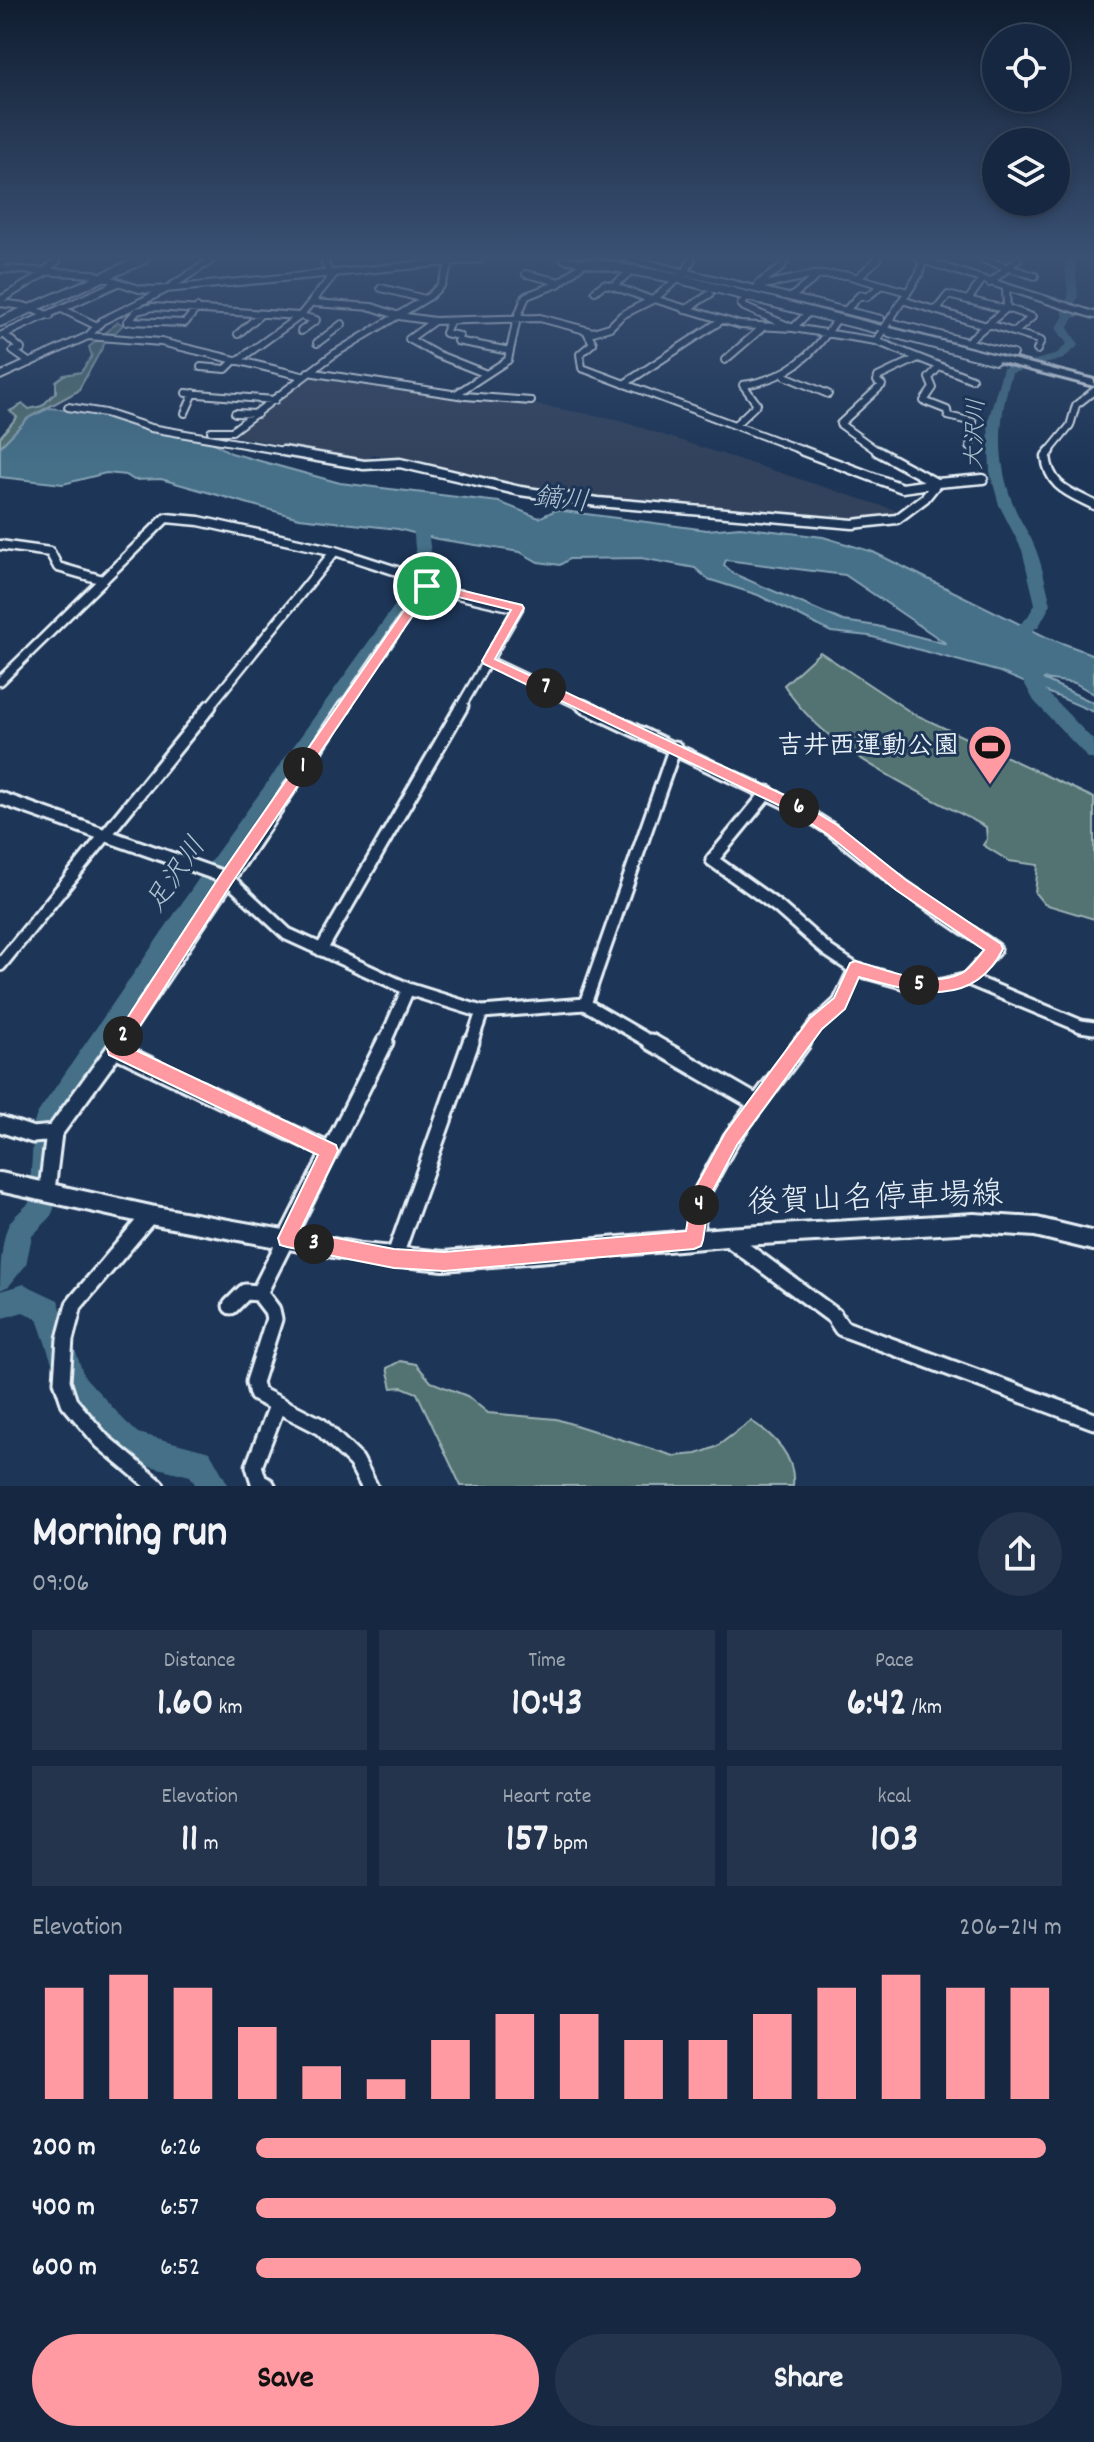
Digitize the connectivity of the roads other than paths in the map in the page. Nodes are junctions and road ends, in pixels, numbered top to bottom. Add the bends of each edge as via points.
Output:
1 (93, 328) edge
2 (245, 328) edge
3 (281, 328) edge
4 (305, 328) edge
5 (336, 328) edge
6 (377, 328) edge
7 (424, 328) edge
8 (447, 328) edge
9 (515, 328) edge
10 (576, 328) edge
11 (604, 328) edge
12 (713, 328) edge
13 (762, 328) edge
14 (795, 328) edge
15 (832, 328) edge
16 (884, 328) edge
17 (891, 328) edge
18 (894, 328) edge
19 (896, 328) edge
20 (900, 328) edge
21 (984, 328) edge
22 (1001, 328) edge
23 (1019, 328) edge
24 (301, 331) dead end
25 (587, 332) junction
26 (1015, 332) junction
27 (238, 334) dead end
28 (3, 335) edge
29 (828, 335) junction
30 (926, 335) junction
31 (88, 336) junction
32 (947, 336) junction
33 (876, 341) junction
34 (968, 341) junction
35 (348, 345) junction
36 (943, 347) junction
37 (1037, 350) dead end
38 (510, 351) junction
39 (210, 355) junction
40 (1006, 358) junction
41 (919, 359) junction
42 (725, 360) dead end
43 (236, 361) junction
44 (30, 363) junction
45 (201, 367) junction
46 (937, 369) junction
47 (484, 373) junction
48 (305, 374) junction
49 (0, 376) edge
50 (785, 376) junction
51 (194, 378) dead end
52 (972, 379) dead end
53 (624, 384) junction
54 (1094, 388) edge
55 (456, 394) junction
56 (828, 394) dead end
57 (275, 400) junction
58 (531, 401) dead end
59 (68, 407) dead end
60 (185, 413) dead end
61 (235, 413) dead end
62 (257, 414) junction
63 (735, 425) junction
64 (173, 431) junction
65 (970, 447) dead end
66 (983, 479) dead end
67 (937, 483) junction
68 (1094, 505) edge
69 (0, 545) edge
70 (335, 551) junction
71 (103, 580) junction
72 (427, 586) junction
73 (488, 661) junction
74 (0, 681) edge
75 (675, 747) junction
76 (768, 792) junction
77 (0, 798) edge
78 (105, 836) junction
79 (227, 878) junction
80 (321, 950) junction
81 (0, 965) edge
82 (855, 969) junction
83 (968, 979) junction
84 (408, 989) junction
85 (585, 1004) junction
86 (482, 1012) junction
87 (1094, 1028) edge
88 (115, 1049) junction
89 (755, 1102) junction
90 (0, 1124) edge
91 (54, 1134) junction
92 (329, 1151) junction
93 (0, 1182) edge
94 (47, 1190) junction
95 (150, 1215) junction
96 (726, 1237) junction
97 (287, 1238) junction
98 (694, 1240) junction
99 (1091, 1241) edge
100 (394, 1258) junction
101 (259, 1293) junction
102 (231, 1306) dead end
103 (277, 1406) junction
104 (1094, 1421) edge
105 (156, 1486) edge
106 (267, 1486) edge
107 (369, 1486) edge

1 - 31 street
2 - 27 street
3 - 43 street
4 - 24 street
5 - 35 street via 320,341
6 - 35 street
7 - 47 street via 409,339
8 - 38 street via 445,333 459,336 457,341
9 - 38 street
10 - 25 street
11 - 25 street
12 - 53 street
13 - 42 street
14 - 29 street
15 - 29 street
16 - 33 street
17 - 36 street
18 - 40 highway
19 - 30 highway
20 - 32 street
21 - 34 street
22 - 26 street
23 - 26 street
25 - 53 street via 593,343 580,354 582,368
26 - 37 street via 1043,342
28 - 44 street via 21,349 13,351 15,355
29 - 33 street
29 - 50 street
30 - 32 street
30 - 40 highway
31 - 39 street via 161,342
31 - 44 street
32 - 34 street
33 - 41 street
34 - 40 street
35 - 48 street
36 - 40 street
36 - 41 street
38 - 47 street via 508,360
39 - 43 street
39 - 45 street
40 - 54 highway
41 - 46 street
41 - 67 street via 878,377 882,385 840,424 891,461
43 - 45 street via 226,369
43 - 48 street
44 - 49 street
45 - 51 street
46 - 52 street
46 - 65 street via 929,378 933,388 924,401 947,410 948,416 973,422
47 - 55 street
48 - 55 street
48 - 57 street
50 - 56 street
50 - 63 street via 743,385 757,404
53 - 63 street
54 - 68 street via 1076,405 1070,426 1049,449 1046,470 1064,492
55 - 58 street
57 - 60 street via 190,393
57 - 62 street
59 - 64 street
61 - 62 street
62 - 64 street via 229,433
63 - 67 street via 902,488
64 - 67 street via 364,465 400,463 536,493 853,524 897,519
66 - 67 street
69 - 71 street via 50,552 58,567
70 - 71 street via 166,518
70 - 72 street
70 - 78 street
71 - 74 street
72 - 73 street via 518,608
72 - 79 street
73 - 75 street
73 - 80 street
75 - 76 street
75 - 85 street
76 - 82 street via 712,860
76 - 83 street via 832,830 995,949
77 - 78 street
78 - 79 street
78 - 81 street
79 - 80 street via 287,934
79 - 88 street
80 - 84 street
82 - 83 street via 913,985
82 - 89 street via 839,1003
83 - 87 street
84 - 86 street
84 - 92 street
85 - 86 street
85 - 89 street
86 - 100 street
88 - 91 street
88 - 92 street
89 - 98 street via 701,1194
90 - 91 street via 33,1135
91 - 94 street
92 - 97 street
93 - 94 main road, 後賀山名停車場線
94 - 95 main road, 後賀山名停車場線
95 - 97 main road, 後賀山名停車場線
95 - 105 street via 74,1305 62,1381 69,1402 102,1441
96 - 98 main road, 後賀山名停車場線
96 - 99 main road, 後賀山名停車場線 via 974,1223 1036,1227
96 - 104 street via 834,1316 842,1328
97 - 100 main road, 後賀山名停車場線
97 - 101 street
98 - 100 main road, 後賀山名停車場線 via 444,1261
101 - 102 street via 245,1292
101 - 103 street via 274,1319 254,1382 257,1394
103 - 106 street via 254,1466 259,1482
103 - 107 street via 320,1426 356,1461

